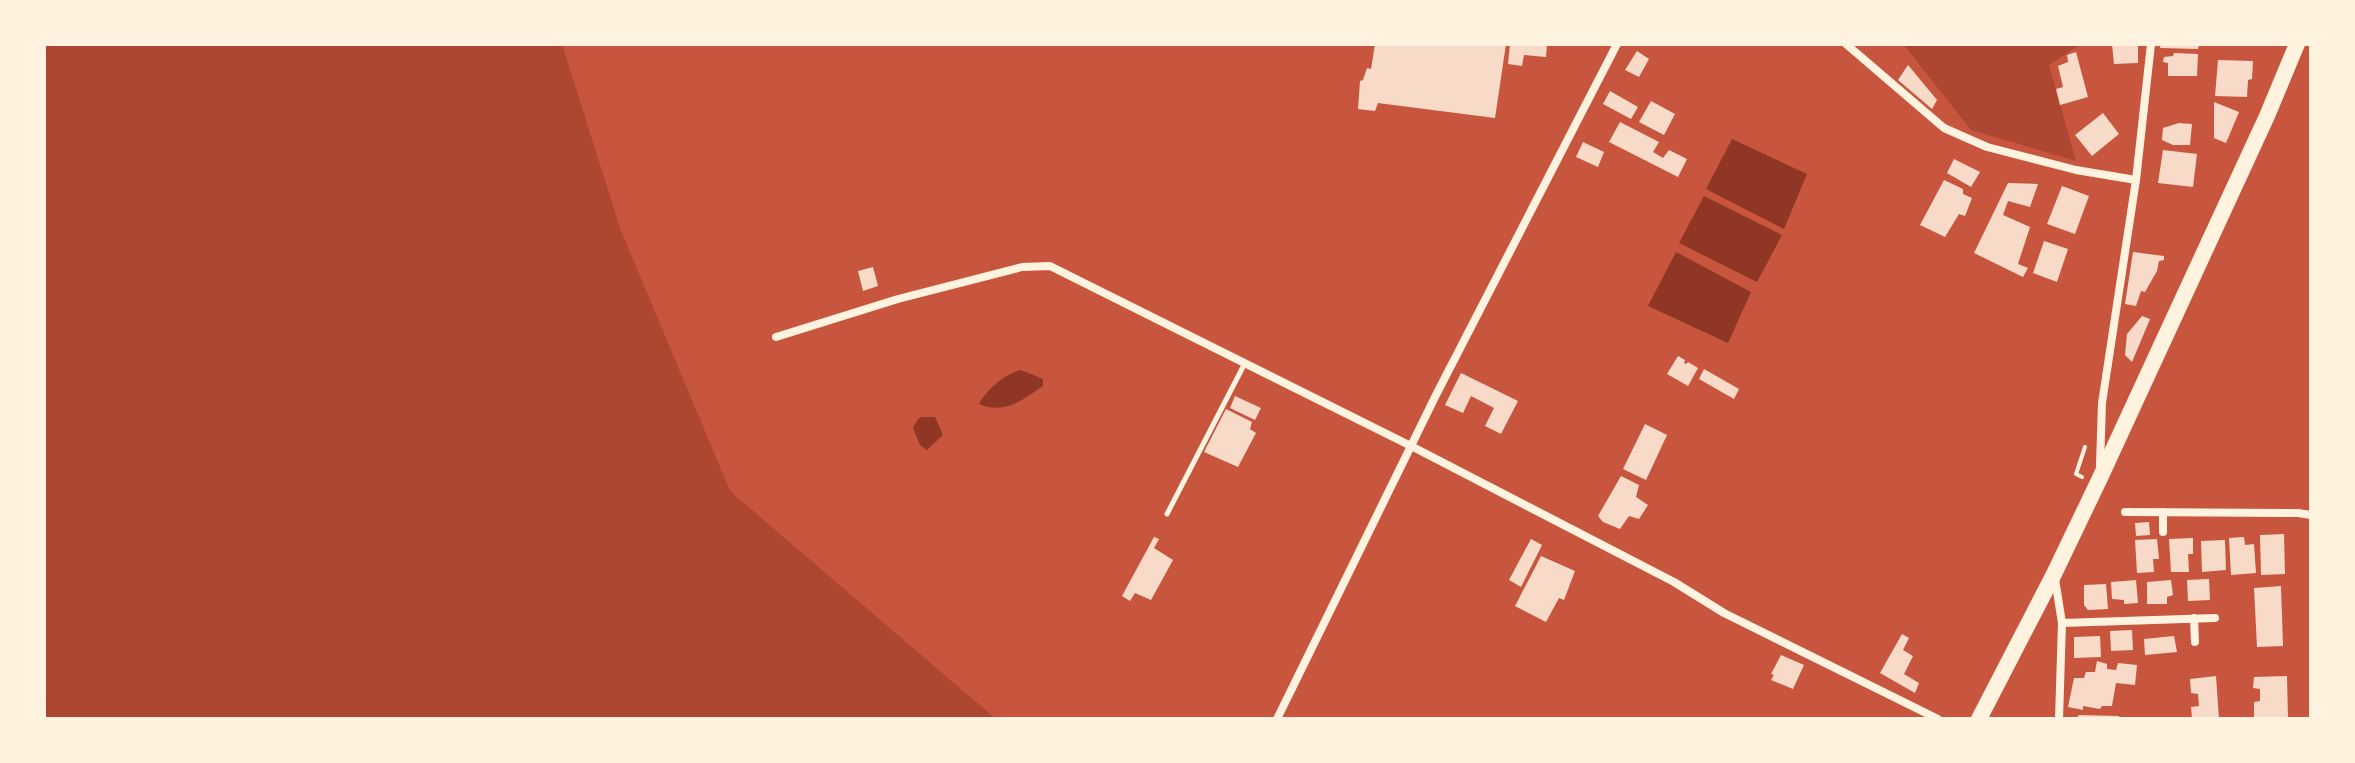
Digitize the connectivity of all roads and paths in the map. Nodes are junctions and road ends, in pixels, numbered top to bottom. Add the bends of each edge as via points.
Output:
1 (1617, 44) edge
2 (1846, 44) edge
3 (2151, 44) edge
4 (2297, 44) edge
5 (2136, 180) junction
6 (776, 337) dead end
7 (1245, 363) junction
8 (2088, 438) dead end
9 (1413, 447) junction
10 (2076, 474) dead end
11 (2100, 478) junction
12 (2125, 512) dead end
13 (2163, 512) junction
14 (1167, 514) dead end
15 (2311, 515) edge
16 (2163, 532) dead end
17 (2054, 574) junction
18 (2194, 618) junction
19 (2215, 618) dead end
20 (2062, 623) junction
21 (2195, 642) dead end
22 (1277, 719) edge
23 (1938, 719) edge
24 (1979, 719) edge
25 (2059, 719) edge

1 - 9 street
2 - 5 street via 1944,128 1987,147
3 - 5 street
4 - 11 highway
5 - 11 street via 2102,403
6 - 7 street via 912,295 1022,267 1050,266
7 - 9 street
7 - 14 lane
8 - 10 path
9 - 22 street
9 - 23 street via 1724,613
11 - 17 highway
12 - 13 street
13 - 15 street
13 - 16 street
17 - 20 street
17 - 24 highway
18 - 19 street
18 - 20 street
18 - 21 street
20 - 25 street

